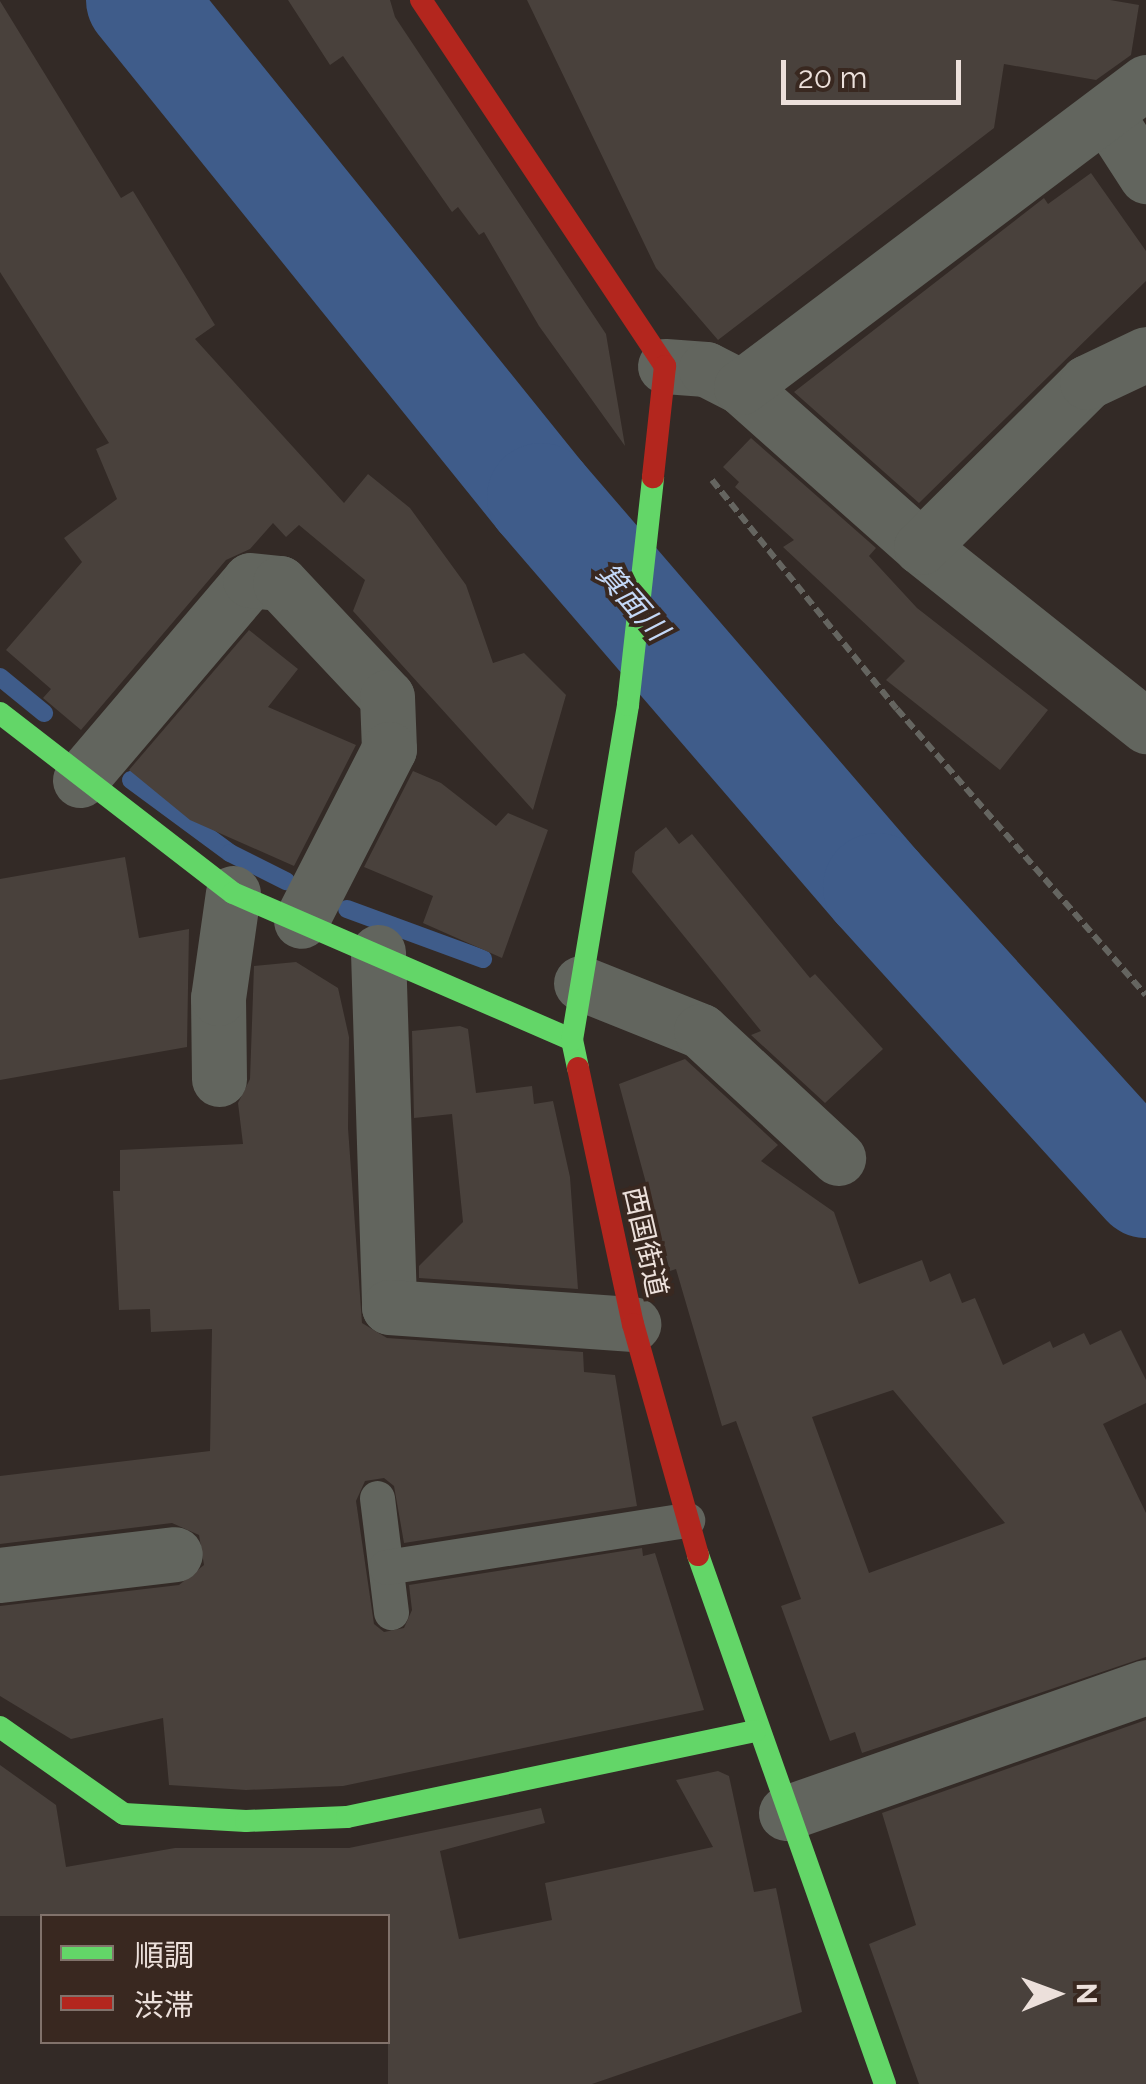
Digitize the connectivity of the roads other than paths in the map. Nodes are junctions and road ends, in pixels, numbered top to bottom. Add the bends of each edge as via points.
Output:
1 (421, 0) edge
2 (1126, 98) edge
3 (1146, 176) edge
4 (1146, 354) edge
5 (741, 386) junction
6 (663, 391) junction
7 (921, 547) junction
8 (0, 713) edge
9 (1146, 726) edge
10 (80, 780) junction
11 (233, 893) junction
12 (301, 921) junction
13 (378, 952) junction
14 (581, 984) junction
15 (572, 1040) junction
16 (219, 1080) dead end
17 (838, 1158) dead end
18 (632, 1324) junction
19 (377, 1498) dead end
20 (687, 1520) junction
21 (144, 1544) dead end
22 (386, 1567) junction
23 (0, 1575) edge
24 (391, 1612) dead end
25 (1146, 1687) edge
26 (0, 1727) edge
27 (756, 1731) junction
28 (786, 1812) junction
29 (873, 2081) edge

1 - 6 street
2 - 3 street
2 - 5 street
4 - 7 street via 1087,382
5 - 6 street via 706,369
5 - 7 street
6 - 14 street via 628,704
7 - 9 street
8 - 10 street
10 - 11 street
10 - 12 street via 250,580 280,583 387,697 389,749
11 - 12 street
11 - 16 street via 218,998
12 - 13 street
13 - 15 street
13 - 18 street via 389,1307
14 - 15 street
14 - 17 street via 701,1031
15 - 18 street, 西国街道
18 - 20 street, 西国街道
19 - 22 lane
20 - 22 lane
20 - 27 street, 西国街道
21 - 23 street
22 - 24 lane
25 - 28 street
26 - 27 street via 124,1814 246,1821 347,1817
27 - 28 street, 西国街道
28 - 29 street, 西国街道

